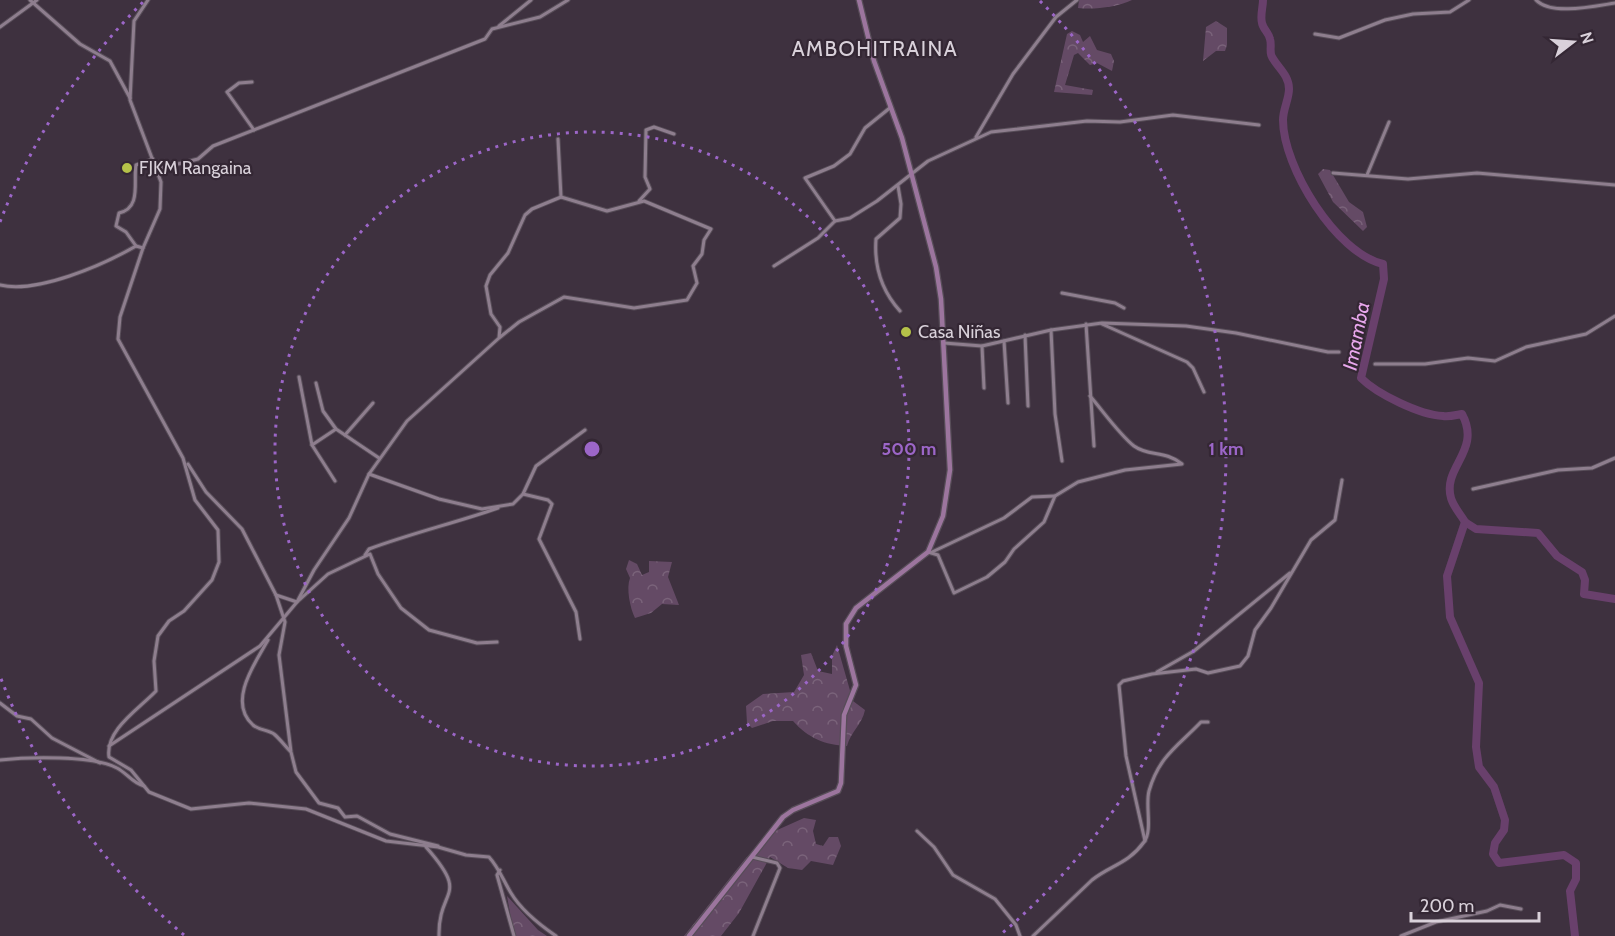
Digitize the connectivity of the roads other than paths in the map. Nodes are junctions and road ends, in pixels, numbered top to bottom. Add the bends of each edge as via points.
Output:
1 (37, 0) edge
2 (148, 0) edge
3 (531, 0) edge
4 (568, 0) edge
5 (859, 0) edge
6 (1077, 0) edge
7 (1469, 0) edge
8 (1536, 0) edge
9 (31, 1) edge
10 (1615, 3) edge
11 (0, 27) edge
12 (498, 27) junction
13 (1315, 34) dead end
14 (252, 82) dead end
15 (130, 100) junction
16 (891, 107) junction
17 (1389, 122) dead end
18 (1259, 125) dead end
19 (254, 130) junction
20 (674, 134) dead end
21 (558, 139) dead end
22 (975, 139) junction
23 (153, 159) junction
24 (157, 170) junction
25 (1334, 174) dead end
26 (1367, 175) junction
27 (910, 177) junction
28 (1615, 185) edge
29 (898, 186) junction
30 (561, 197) junction
31 (638, 202) junction
32 (835, 222) junction
33 (136, 246) junction
34 (143, 248) junction
35 (774, 266) dead end
36 (0, 285) edge
37 (1062, 293) dead end
38 (1124, 308) dead end
39 (900, 311) dead end
40 (1615, 316) edge
41 (1100, 323) junction
42 (1086, 324) junction
43 (1051, 330) junction
44 (1025, 335) junction
45 (499, 338) junction
46 (1004, 341) junction
47 (943, 343) junction
48 (982, 346) junction
49 (1339, 352) dead end
50 (1375, 364) dead end
51 (299, 377) dead end
52 (316, 383) dead end
53 (984, 388) dead end
54 (1204, 392) dead end
55 (1090, 396) junction
56 (373, 403) dead end
57 (1008, 403) dead end
58 (1028, 406) dead end
59 (336, 429) junction
60 (585, 430) dead end
61 (345, 435) junction
62 (312, 445) junction
63 (1094, 446) dead end
64 (183, 458) junction
65 (379, 458) junction
66 (1615, 458) edge
67 (1062, 461) dead end
68 (369, 474) junction
69 (1342, 480) dead end
70 (335, 481) dead end
71 (1473, 489) dead end
72 (523, 494) junction
73 (1055, 496) junction
74 (507, 505) junction
75 (930, 552) junction
76 (365, 555) junction
77 (1291, 572) junction
78 (276, 595) junction
79 (297, 602) junction
80 (283, 618) junction
81 (273, 631) junction
82 (580, 639) dead end
83 (498, 642) dead end
84 (1152, 674) junction
85 (0, 703) edge
86 (1208, 722) dead end
87 (108, 747) junction
88 (291, 752) junction
89 (0, 760) edge
90 (101, 764) junction
91 (146, 786) junction
92 (917, 831) dead end
93 (1145, 841) junction
94 (426, 847) junction
95 (438, 847) junction
96 (752, 857) junction
97 (500, 870) junction
98 (1521, 909) dead end
99 (439, 936) edge
100 (514, 936) edge
101 (556, 936) edge
102 (689, 936) edge
103 (753, 936) edge
104 (1020, 936) edge
105 (1033, 936) edge
106 (1401, 936) edge

1 - 9 street
2 - 15 street via 134,21
3 - 12 street
4 - 12 street via 540,17
5 - 16 street via 874,61
6 - 22 street via 1056,17 1013,74
7 - 13 street via 1450,12 1413,14 1339,38
8 - 10 street via 1542,5 1571,9
9 - 11 street
9 - 15 street via 80,44 110,61
12 - 19 street via 485,39
14 - 19 street via 239,83 227,92
15 - 23 street
16 - 27 street
16 - 32 street via 865,128 850,154 834,166 805,178
17 - 26 street
18 - 22 street via 1173,115 991,132
19 - 24 street via 213,146 198,159
20 - 31 street via 654,128 646,130 645,177 650,189
21 - 30 street
22 - 27 street via 928,161
23 - 24 street
23 - 33 street via 136,165 134,200 116,218 116,226
24 - 34 street via 161,182 160,208
25 - 26 street
26 - 28 street via 1410,179 1477,173
27 - 29 street
27 - 47 street via 936,267
29 - 32 street via 850,218
29 - 39 street via 900,218 876,239 874,260 877,274
30 - 31 street via 607,211
30 - 45 street via 525,215 508,253 490,275 486,286 488,303 500,327
31 - 45 street via 644,201 711,229 693,266 697,284 687,300 634,308 564,297
32 - 35 street via 818,238
33 - 34 street
33 - 36 street via 90,268 38,283 14,288
34 - 64 street via 120,317 118,339
37 - 38 street
40 - 50 street via 1581,336 1526,347 1495,361 1468,358 1425,364
41 - 42 street
41 - 49 street via 1186,326
41 - 54 street via 1187,362
42 - 43 street
42 - 55 street
43 - 44 street
43 - 67 street via 1055,414
44 - 46 street
44 - 58 street
45 - 65 street via 407,421
46 - 48 street
46 - 57 street
47 - 48 street
47 - 75 street via 950,470 943,516
48 - 53 street
51 - 62 street
52 - 59 street via 323,411
55 - 63 street
55 - 73 street via 1134,446 1168,454 1182,464 1108,472 1078,482
56 - 61 street
59 - 61 street
59 - 62 street
60 - 72 street via 536,466
61 - 65 street
62 - 70 street
64 - 78 street via 206,492 242,529
64 - 87 street via 195,500 218,530 219,562 212,580 158,636 154,661 156,691 112,735
65 - 68 street
66 - 71 street via 1592,468 1558,470
68 - 74 street via 439,499 482,509
68 - 79 street via 349,518
69 - 77 street via 1335,520 1311,540
72 - 74 street
72 - 82 street via 552,504 539,539 576,612
73 - 75 street via 1032,496 1004,518
73 - 75 street via 1044,522 1005,562 987,577 954,593 938,555
74 - 76 street via 468,520 411,533 369,549
75 - 96 street via 856,608 846,624 846,646 856,685 844,716 838,791 783,817
76 - 79 street via 328,574
76 - 83 street via 370,554 378,574 401,608 429,630 477,643
77 - 84 street via 1194,651
77 - 84 street via 1255,630 1248,656 1240,666 1208,673 1196,669
78 - 79 street
78 - 80 street
79 - 80 street
80 - 81 street
80 - 88 street via 284,637 279,655
81 - 87 street via 260,646
81 - 88 street via 241,700 255,727 274,734
84 - 93 street via 1123,681 1118,690 1134,800
85 - 90 street via 17,716 31,719 52,738
86 - 93 street via 1201,722 1169,750 1157,770 1148,800
87 - 91 street via 110,757 131,770
88 - 95 street via 296,772 319,803 338,808 345,817 357,816 390,834
89 - 90 street via 75,759
90 - 91 street via 117,767
91 - 94 street via 149,792 191,809 249,802 306,809 386,841
92 - 104 street via 934,847 953,875 995,899
93 - 105 street via 1124,864 1092,880
94 - 95 street
94 - 99 street via 443,867 452,888
95 - 97 street via 489,857
96 - 102 street
96 - 103 street via 777,863 780,868
97 - 100 street via 497,874
97 - 101 street via 511,894
98 - 106 street via 1500,905

